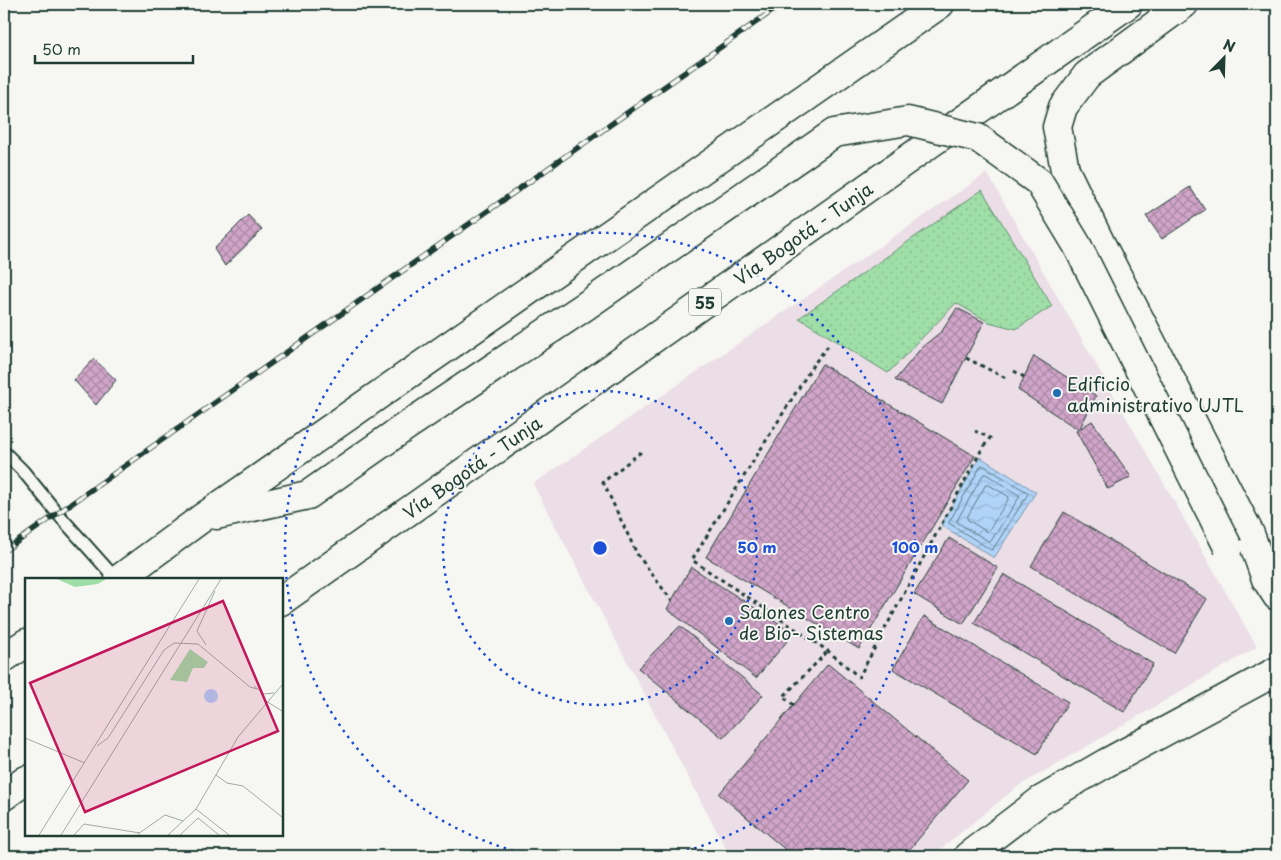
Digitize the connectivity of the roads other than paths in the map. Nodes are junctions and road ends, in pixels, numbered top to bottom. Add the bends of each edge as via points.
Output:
1 (940, 4) edge
2 (1128, 4) edge
3 (1184, 4) edge
4 (4, 452) edge
5 (202, 518) junction
6 (117, 578) edge
7 (119, 578) edge
8 (1272, 588) edge
9 (282, 600) edge
10 (25, 644) edge
11 (4, 658) edge
12 (1277, 671) edge
13 (25, 781) edge
14 (4, 796) edge
15 (968, 856) edge

1 - 5 main road
2 - 9 main road, Vía Bogotá - Tunja / 55
3 - 8 main road via 1087,75 1063,106 1056,127 1065,170 1250,534
4 - 6 lane
5 - 7 main road
5 - 8 main road, bridge via 308,495 834,133 908,121 978,138 1039,182 1077,245 1228,547
10 - 11 main road
12 - 15 main road via 1040,801
13 - 14 main road

